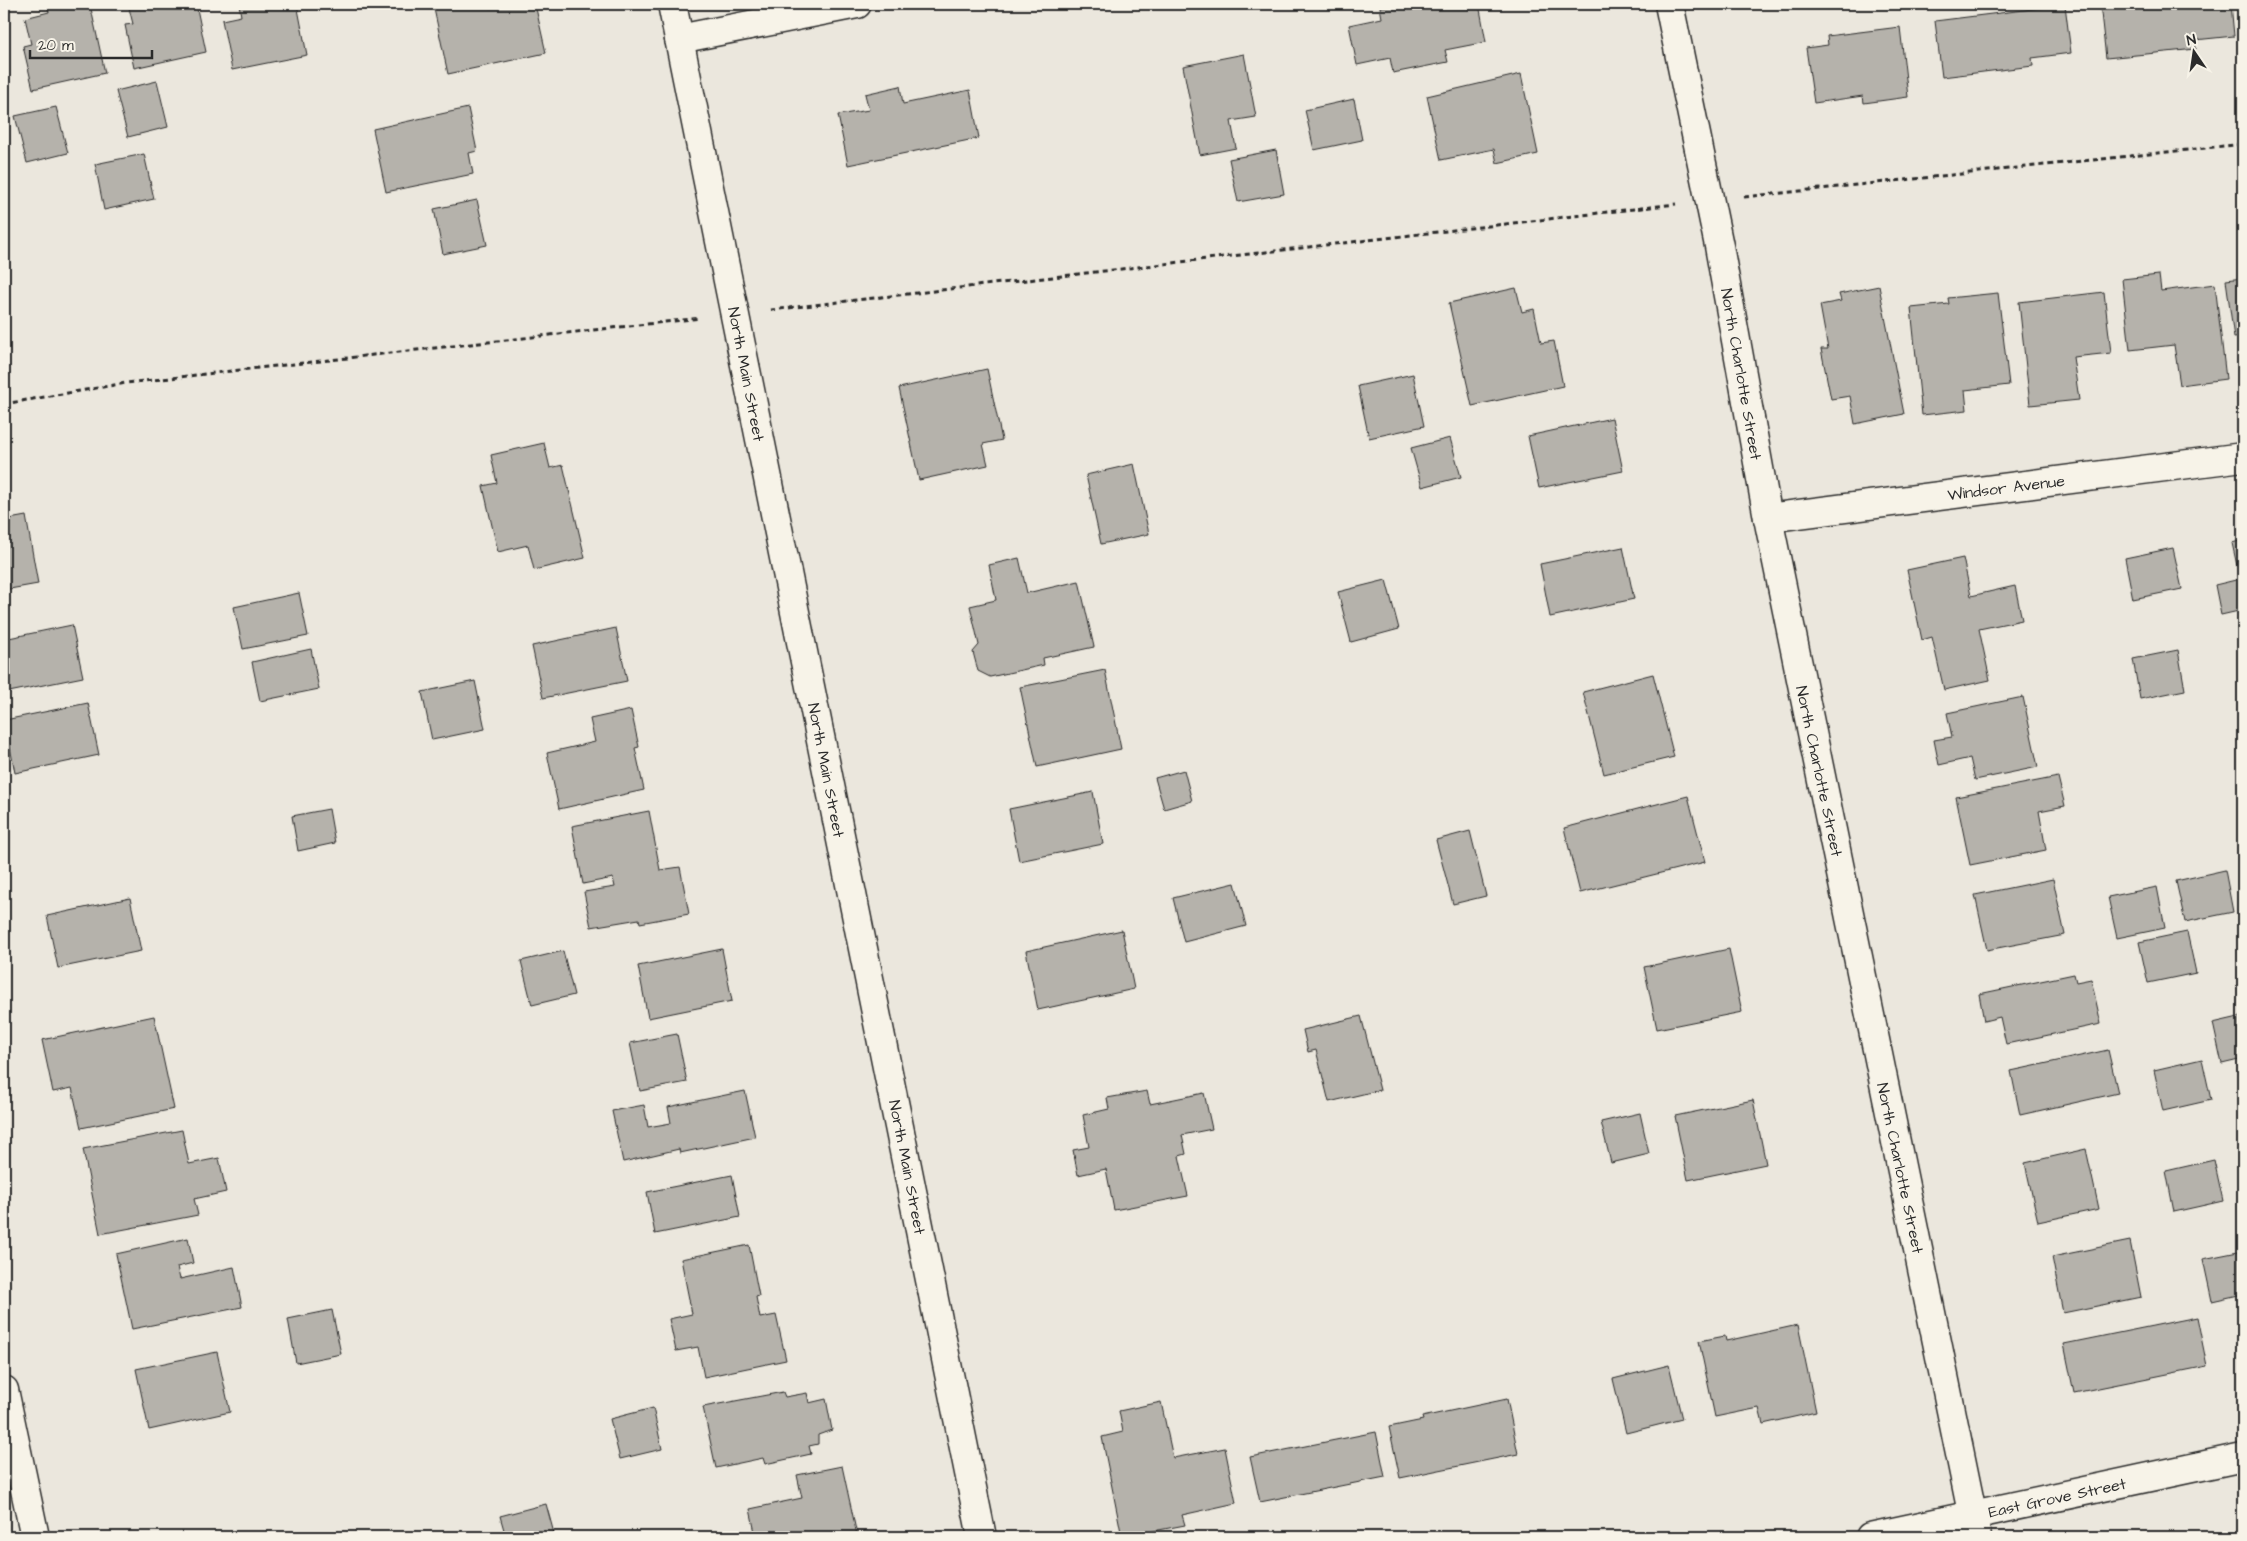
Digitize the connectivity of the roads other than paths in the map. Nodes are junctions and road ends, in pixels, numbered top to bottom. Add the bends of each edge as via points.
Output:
1 (672, 4) edge
2 (857, 4) edge
3 (1669, 4) edge
4 (679, 39) junction
5 (2243, 457) edge
6 (1768, 518) junction
7 (4, 1390) edge
8 (2243, 1457) edge
9 (1975, 1526) edge
10 (35, 1537) edge
11 (982, 1537) edge
12 (1870, 1537) edge

1 - 4 street, North Main Street
2 - 4 street
3 - 6 street, North Charlotte Street via 1719,246
4 - 11 street, North Main Street
5 - 6 street, Windsor Avenue
6 - 9 street, North Charlotte Street
7 - 10 street
8 - 9 street, East Grove Street
9 - 12 street, East Grove Street

